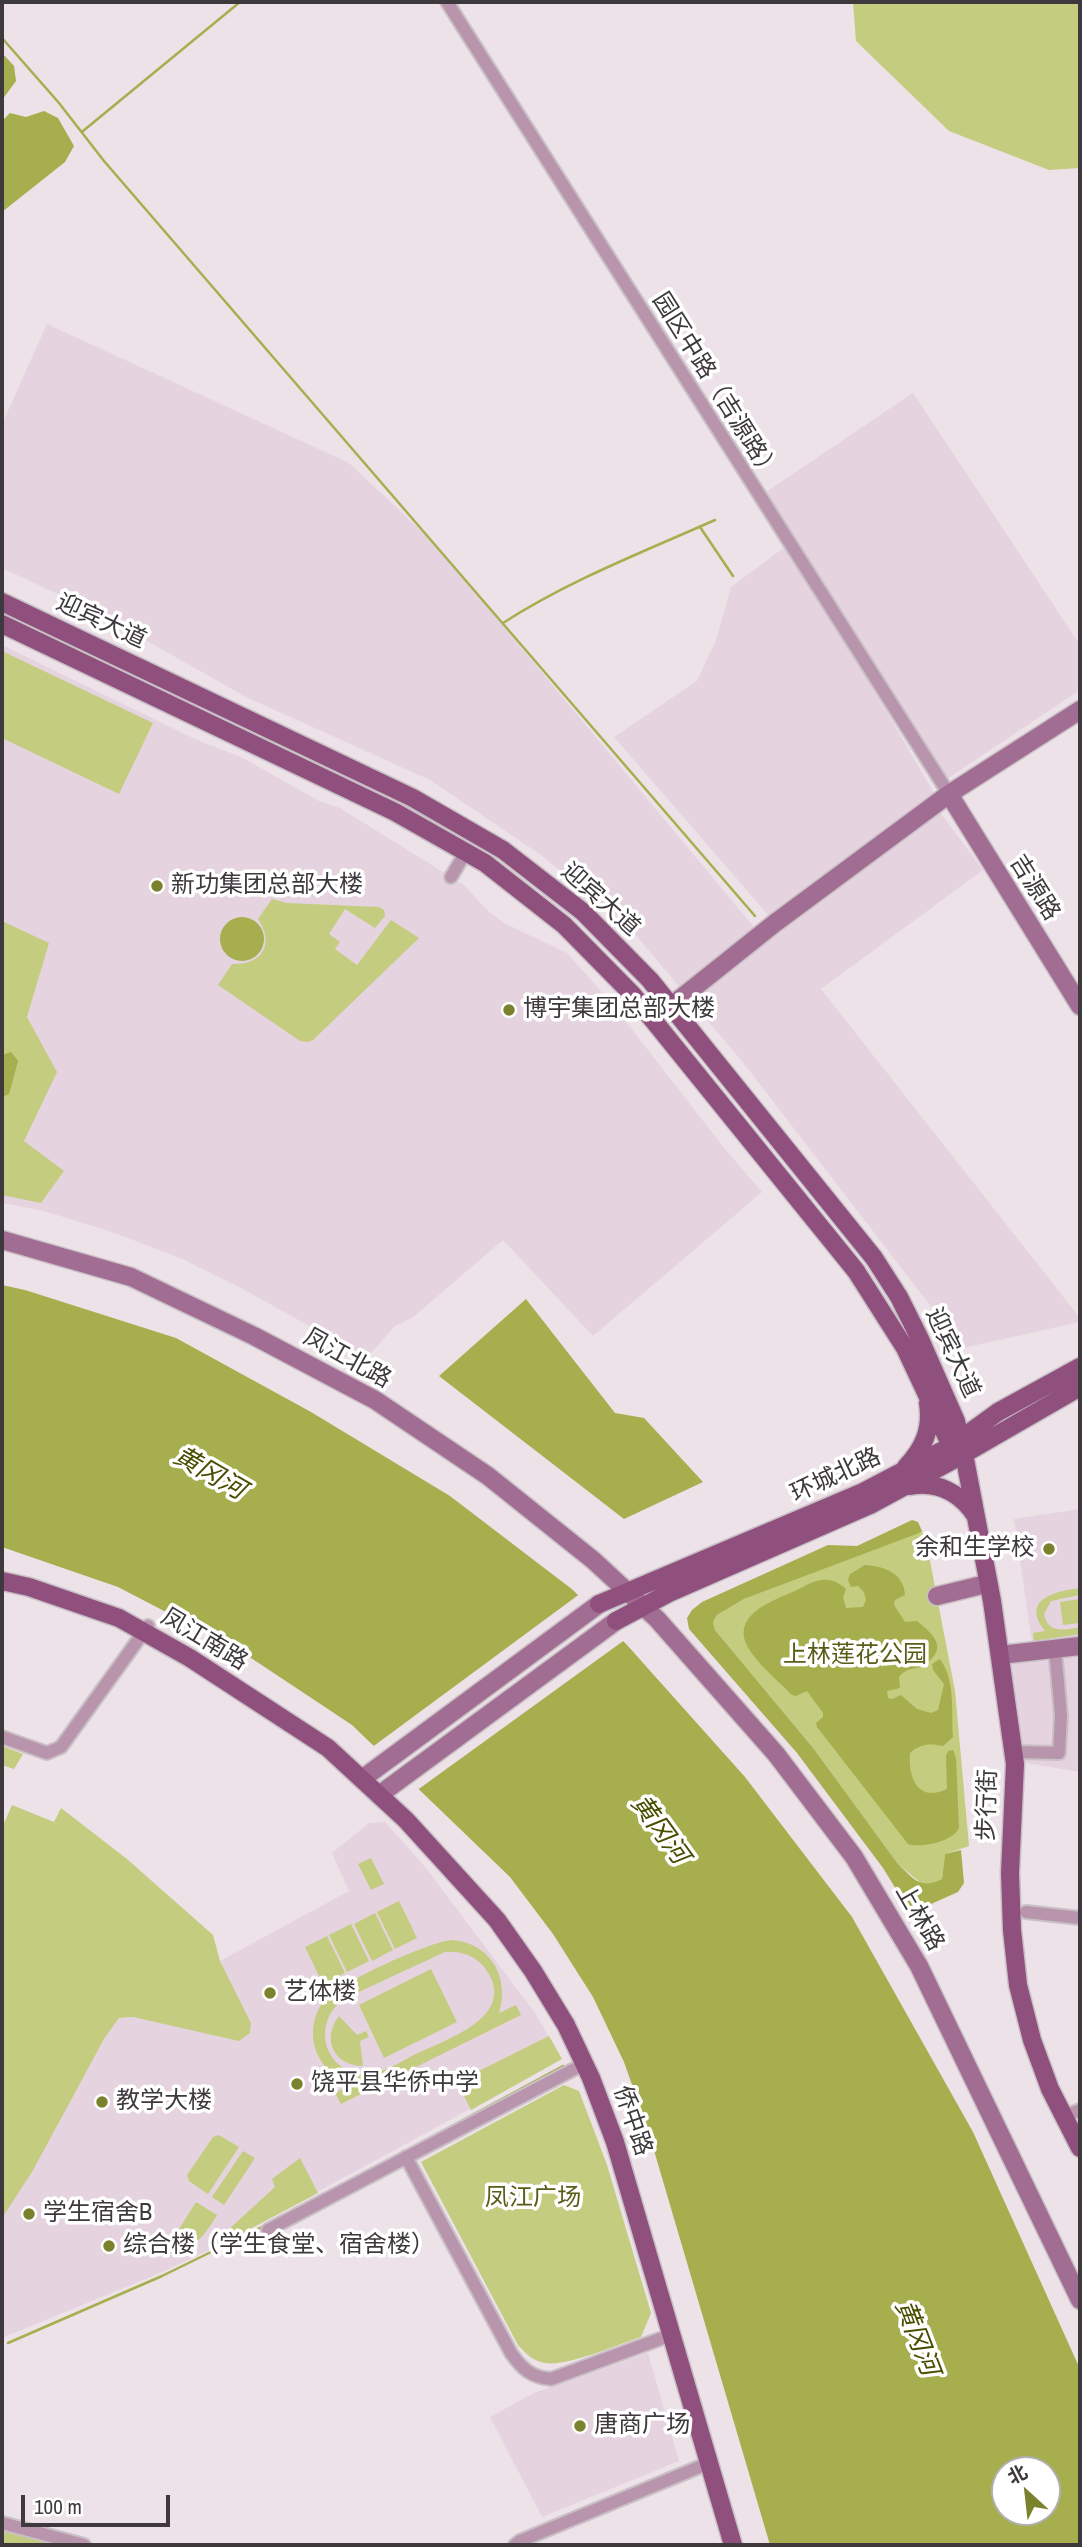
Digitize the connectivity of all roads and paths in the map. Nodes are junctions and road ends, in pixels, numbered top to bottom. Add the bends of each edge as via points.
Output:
1 (447, 2) edge
2 (2, 603) edge
3 (2, 624) edge
4 (1080, 710) edge
5 (949, 794) junction
6 (413, 798) junction
7 (403, 817) junction
8 (467, 850) dead end
9 (529, 870) junction
10 (451, 877) dead end
11 (515, 887) junction
12 (616, 946) junction
13 (600, 961) junction
14 (671, 1006) junction
15 (1080, 1006) edge
16 (699, 1041) junction
17 (681, 1055) junction
18 (2, 1240) edge
19 (1080, 1367) edge
20 (924, 1387) junction
21 (1080, 1387) edge
22 (958, 1450) junction
23 (899, 1481) junction
24 (976, 1516) junction
25 (2, 1581) edge
26 (986, 1584) dead end
27 (628, 1592) junction
28 (937, 1596) dead end
29 (643, 1606) junction
30 (148, 1626) dead end
31 (1080, 1646) edge
32 (1055, 1648) junction
33 (1009, 1654) dead end
34 (2, 1737) edge
35 (1020, 1752) dead end
36 (362, 1779) junction
37 (379, 1795) junction
38 (1026, 1912) dead end
39 (1080, 1918) edge
40 (584, 2064) junction
41 (1080, 2148) edge
42 (406, 2158) junction
43 (268, 2230) dead end
44 (1080, 2300) edge
45 (671, 2335) junction
46 (709, 2462) junction
47 (2, 2522) edge
48 (84, 2545) edge
49 (515, 2545) edge
50 (733, 2545) edge

1 - 5 street, 园区中路（吉源路）
2 - 6 main road, 迎宾大道
3 - 7 main road, 迎宾大道
4 - 5 main road
5 - 14 main road
5 - 15 main road, 吉源路
6 - 7 main road
6 - 9 main road, 迎宾大道
7 - 11 main road, 迎宾大道 via 485,863
8 - 10 street
9 - 11 main road
9 - 12 main road, 迎宾大道 via 583,912
11 - 13 main road, 迎宾大道 via 564,925
12 - 13 main road
12 - 14 main road, 迎宾大道
13 - 17 main road, 迎宾大道
14 - 16 main road, 迎宾大道
16 - 17 main road
16 - 22 main road, 迎宾大道 via 874,1258 899,1297 956,1421
17 - 20 main road, 迎宾大道 via 856,1271
18 - 27 main road, 凤江北路 via 131,1277 375,1400 488,1476
19 - 22 main road, 环城北路 via 998,1412
20 - 22 main road, 迎宾大道
20 - 23 main road via 927,1437
21 - 22 main road, 环城北路
22 - 23 main road, 环城北路
22 - 24 main road, 步行街
23 - 24 main road via 944,1489 963,1500
23 - 27 main road, 环城北路
23 - 29 main road, 环城北路 via 870,1505
24 - 41 main road, 步行街 via 1015,1763 1010,1873 1018,1985 1049,2089
25 - 36 main road, 凤江南路 via 120,1618 320,1743
26 - 28 main road
27 - 29 main road, 凤江北路
27 - 36 main road, 环城北路 via 599,1604
29 - 37 main road, 环城北路 via 616,1621
29 - 44 main road, 上林路 via 776,1754 854,1857 919,1966
30 - 34 street via 61,1747 47,1753
31 - 32 main road
32 - 33 main road
32 - 35 street via 1059,1753
36 - 37 main road, 侨中路
37 - 40 main road, 侨中路 via 497,1920 566,2025
38 - 39 street
40 - 42 street
40 - 45 main road, 侨中路 via 615,2142
42 - 43 street
42 - 45 street via 521,2367 536,2377 551,2379
45 - 46 main road, 侨中路
46 - 49 street
46 - 50 main road, 侨中路
47 - 48 street

